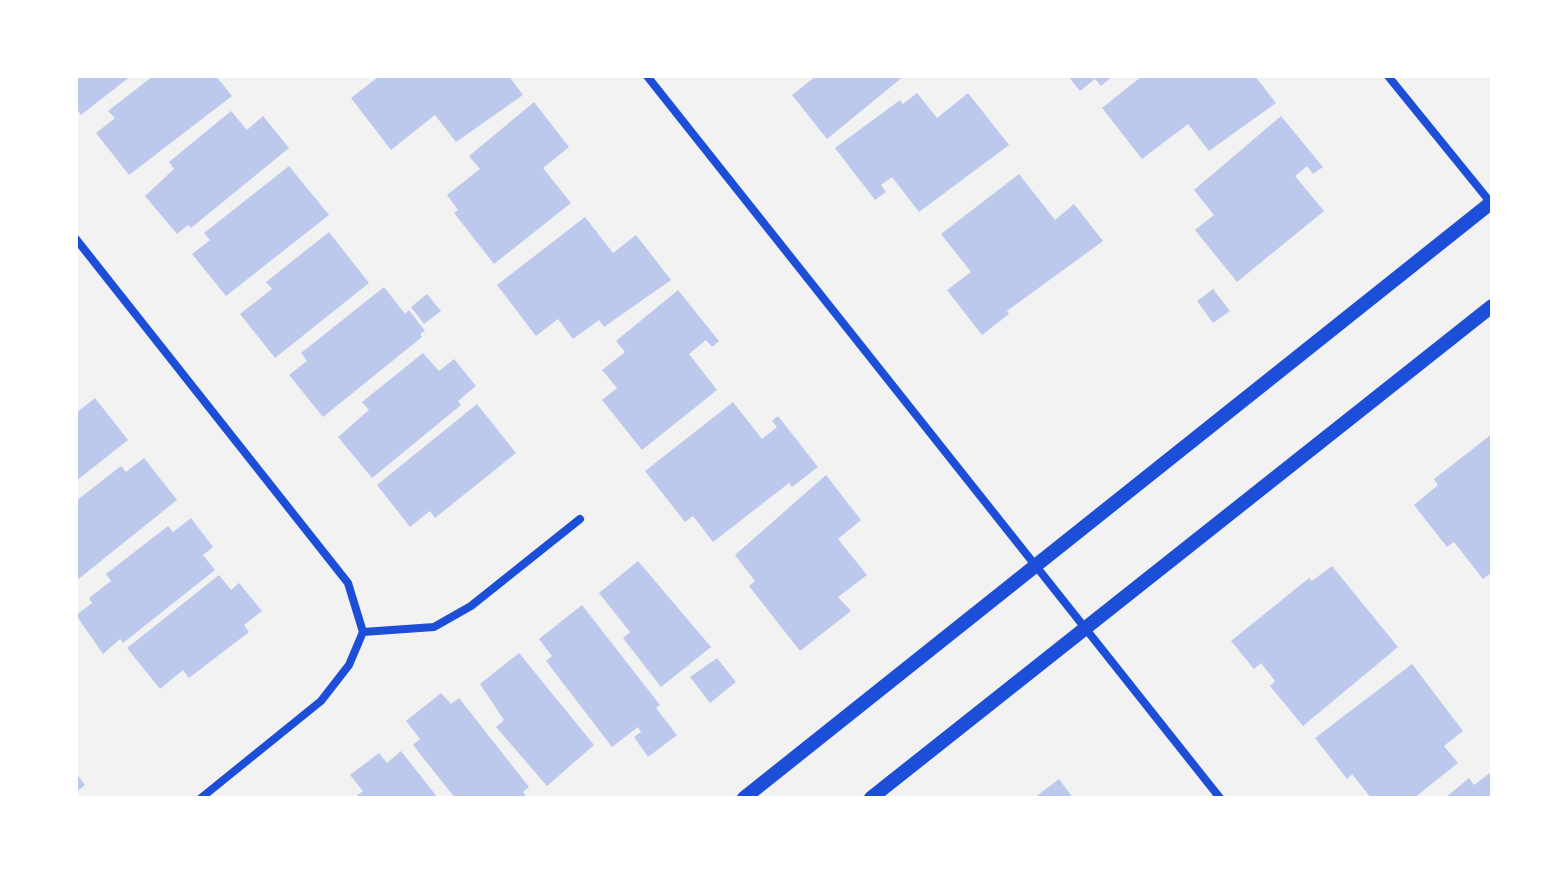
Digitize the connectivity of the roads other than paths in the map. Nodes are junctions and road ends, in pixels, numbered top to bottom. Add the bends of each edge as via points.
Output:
1 (647, 76) edge
2 (1388, 76) edge
3 (1492, 202) edge
4 (76, 239) edge
5 (1492, 306) edge
6 (580, 519) dead end
7 (1033, 566) junction
8 (1084, 629) junction
9 (363, 632) junction
10 (201, 798) edge
11 (744, 798) edge
12 (871, 798) edge
13 (1220, 798) edge

1 - 7 street
2 - 3 street
3 - 7 street
4 - 9 street via 348,583
5 - 8 street
6 - 9 street via 471,606 434,627
7 - 8 street
7 - 11 street
8 - 12 street
8 - 13 street
9 - 10 street via 349,665 321,701

